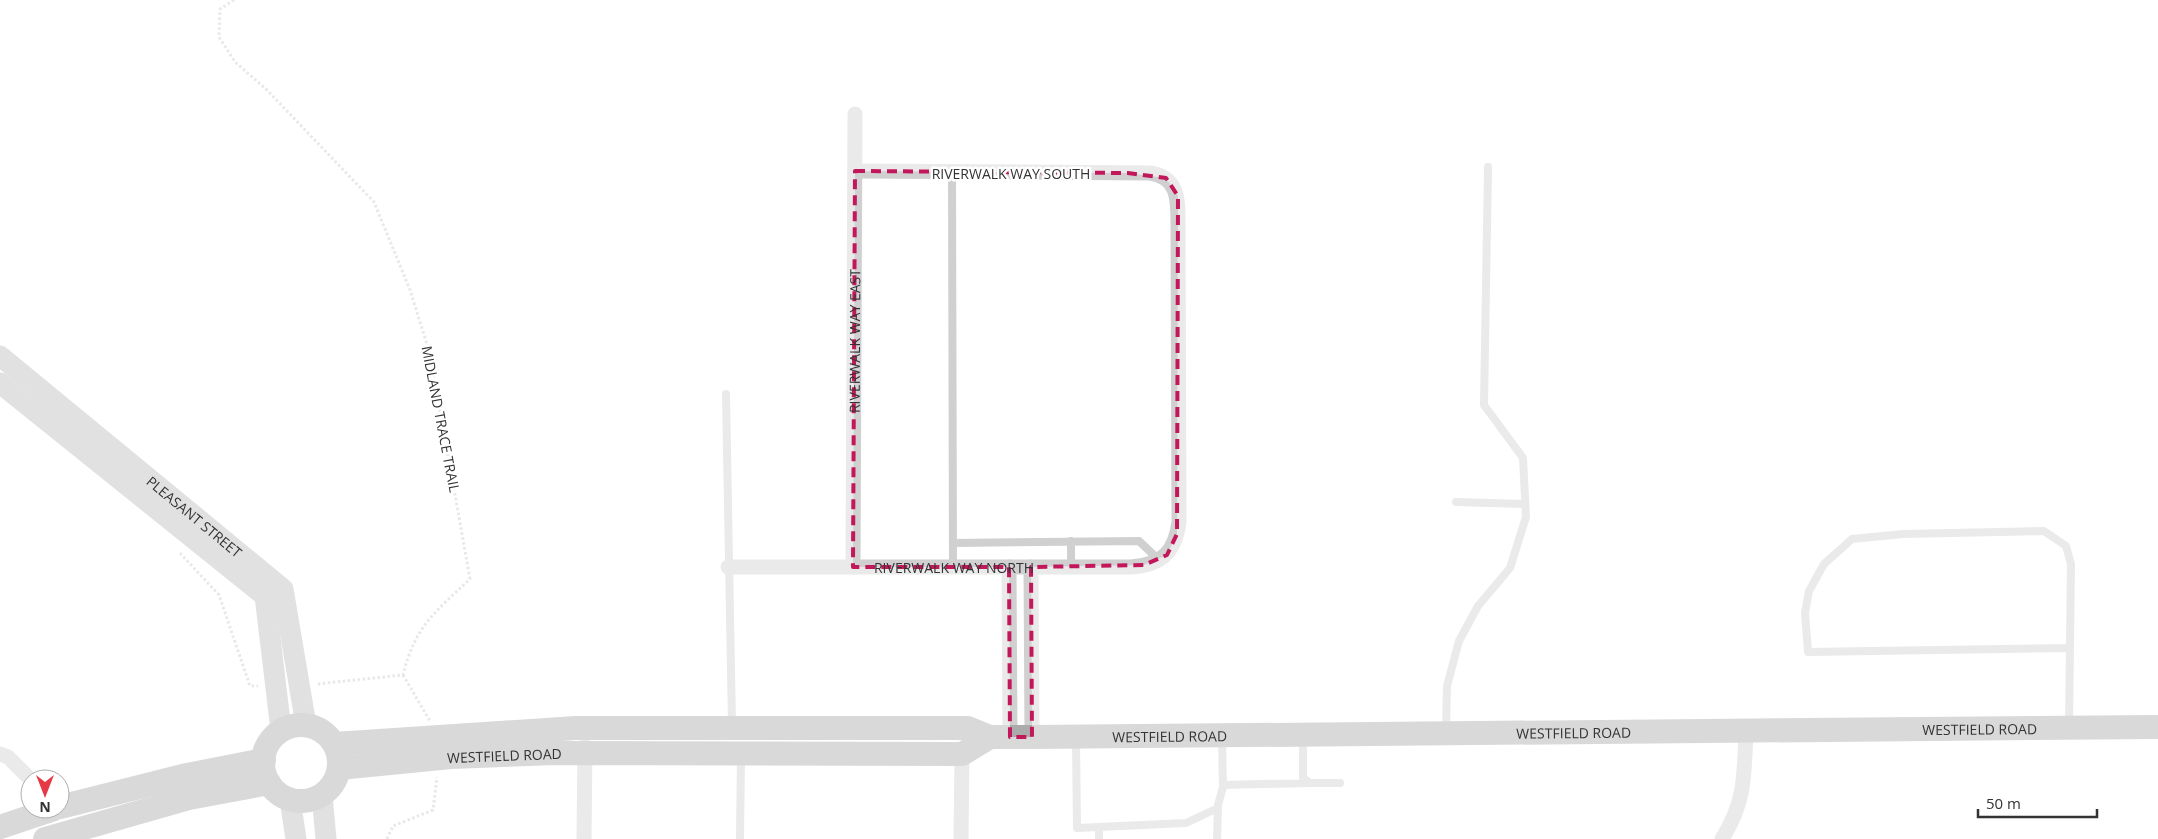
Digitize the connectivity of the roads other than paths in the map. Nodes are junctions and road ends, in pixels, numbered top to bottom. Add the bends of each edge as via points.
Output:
1 (855, 114) dead end
2 (1488, 167) dead end
3 (855, 171) junction
4 (952, 173) junction
5 (0, 356) edge
6 (0, 383) edge
7 (726, 394) dead end
8 (1456, 502) dead end
9 (1525, 504) junction
10 (1071, 541) junction
11 (953, 543) junction
12 (1159, 560) junction
13 (953, 566) junction
14 (1071, 566) junction
15 (728, 567) junction
16 (853, 567) junction
17 (1009, 567) junction
18 (1031, 567) junction
19 (2070, 648) junction
20 (306, 725) junction
21 (2158, 727) edge
22 (585, 728) junction
23 (732, 728) junction
24 (2069, 728) junction
25 (281, 730) junction
26 (1746, 731) junction
27 (1446, 733) junction
28 (1222, 735) junction
29 (1302, 735) junction
30 (1011, 737) junction
31 (1076, 737) junction
32 (334, 744) junction
33 (584, 753) junction
34 (0, 754) edge
35 (741, 754) junction
36 (962, 754) junction
37 (264, 760) junction
38 (339, 768) junction
39 (20, 769) edge
40 (269, 783) junction
41 (1310, 783) junction
42 (1340, 783) dead end
43 (1223, 784) junction
44 (322, 795) junction
45 (290, 799) junction
46 (70, 804) edge
47 (1218, 808) junction
48 (23, 819) edge
49 (0, 827) edge
50 (1099, 828) junction
51 (45, 839) edge
52 (296, 839) edge
53 (326, 839) edge
54 (584, 839) edge
55 (740, 839) edge
56 (961, 839) edge
57 (1099, 839) edge
58 (1217, 839) edge
59 (1722, 839) edge

1 - 3 street, RIVERWALK WAY EAST
2 - 9 lane via 1484,405 1524,458
3 - 4 street, RIVERWALK WAY SOUTH
3 - 16 street, RIVERWALK WAY EAST
4 - 11 lane
4 - 12 street, RIVERWALK WAY SOUTH via 1136,173 1159,175 1174,185 1178,196 1179,522 1173,546
5 - 20 main road, PLEASANT STREET via 283,589
6 - 25 main road, PLEASANT STREET via 264,596
7 - 15 lane
8 - 9 lane
9 - 27 lane via 1526,517 1510,568 1478,606 1459,641 1447,686
10 - 11 lane
10 - 12 lane via 1139,541
10 - 14 lane
11 - 13 lane
12 - 14 street, RIVERWALK WAY NORTH via 1131,567
13 - 16 street, RIVERWALK WAY NORTH
13 - 17 street, RIVERWALK WAY NORTH
14 - 18 street, RIVERWALK WAY NORTH
15 - 16 street, RIVERWALK WAY NORTH
15 - 23 lane
17 - 18 street, RIVERWALK WAY NORTH
17 - 30 street
18 - 30 street
19 - 19 lane via 2071,564 2066,546 2044,531 1903,534 1852,540 1824,564 1809,591 1805,613 1808,652
19 - 24 lane
20 - 25 main road via 293,725
20 - 32 main road via 320,729
21 - 24 main road, WESTFIELD ROAD
22 - 23 main road, WESTFIELD ROAD
22 - 32 main road, WESTFIELD ROAD
22 - 33 street
23 - 30 main road, WESTFIELD ROAD via 968,728
24 - 26 main road, WESTFIELD ROAD
25 - 37 main road via 270,740
26 - 27 main road, WESTFIELD ROAD
26 - 59 street via 1742,792 1732,823
27 - 29 main road, WESTFIELD ROAD
28 - 29 main road, WESTFIELD ROAD
28 - 31 main road, WESTFIELD ROAD
28 - 43 lane
29 - 41 lane via 1303,778
30 - 31 main road, WESTFIELD ROAD
30 - 36 main road
31 - 50 lane via 1077,828
32 - 38 main road
33 - 35 main road, WESTFIELD ROAD
33 - 38 main road, WESTFIELD ROAD via 451,757
33 - 54 street
34 - 39 street
35 - 36 main road, WESTFIELD ROAD
35 - 55 lane
36 - 56 street
37 - 40 main road via 263,769
37 - 46 main road via 187,775
38 - 44 main road via 330,788
40 - 45 main road
40 - 51 main road via 189,798
41 - 42 lane
41 - 43 lane
43 - 47 lane
44 - 45 main road via 307,800
44 - 53 main road
45 - 52 main road
47 - 50 lane via 1186,823
47 - 58 lane
48 - 49 main road
50 - 57 lane

